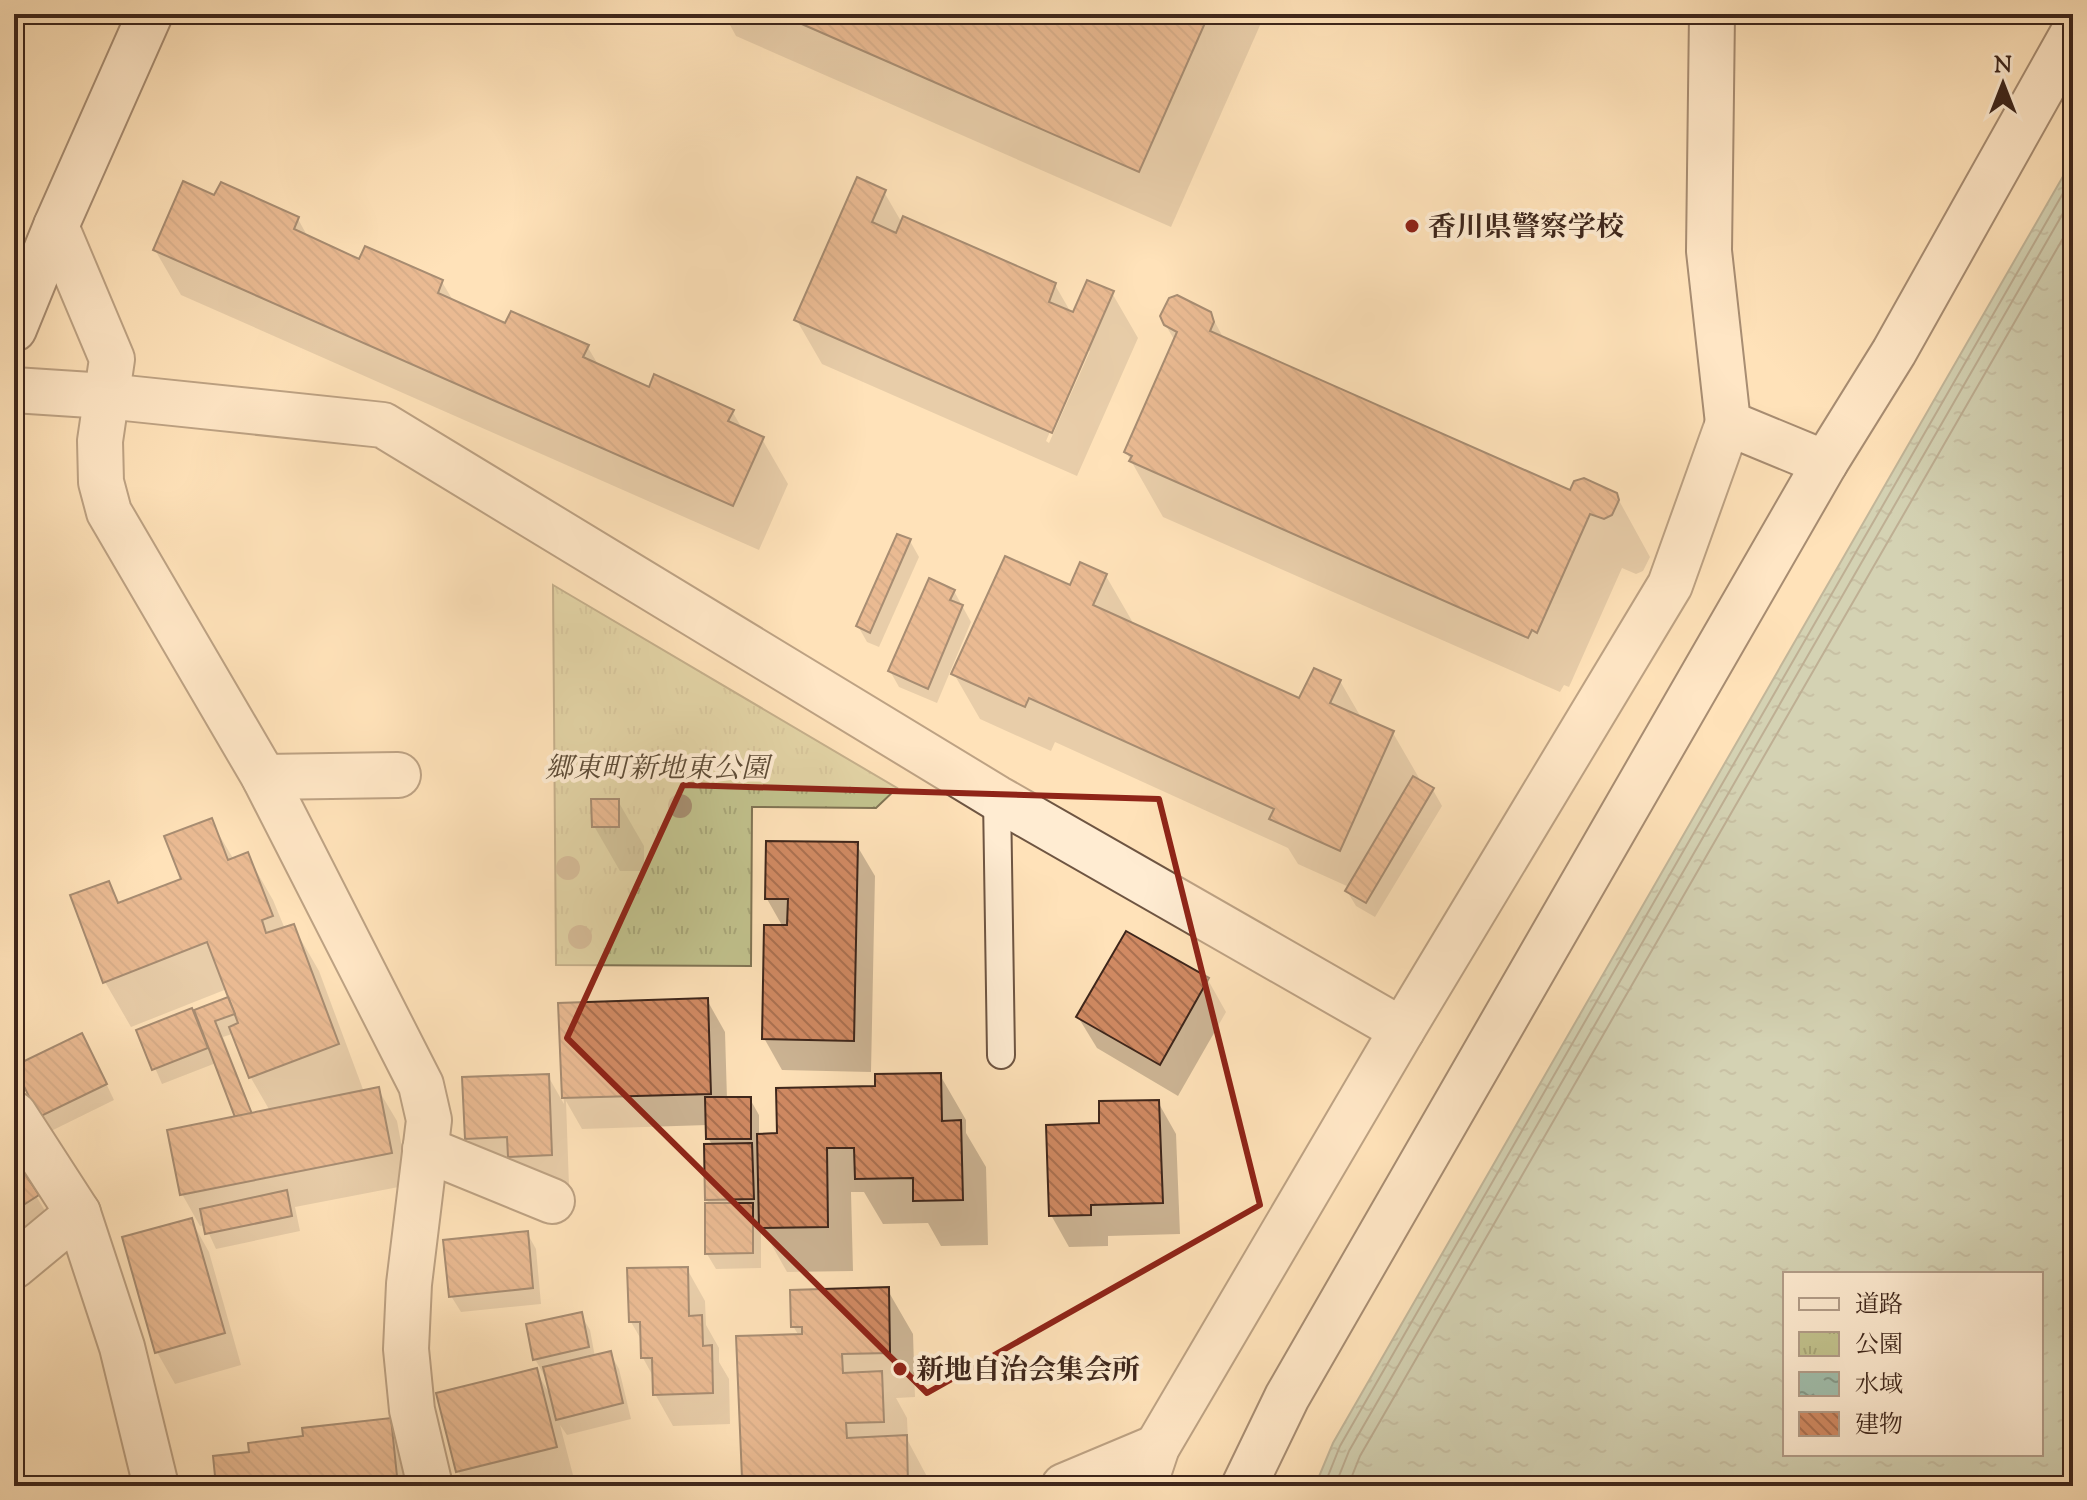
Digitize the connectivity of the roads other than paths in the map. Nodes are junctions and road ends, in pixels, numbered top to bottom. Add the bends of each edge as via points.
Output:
1 (150, 14) edge
2 (1712, 14) edge
3 (2073, 33) edge
4 (56, 226) junction
5 (14, 329) edge
6 (14, 390) edge
7 (106, 396) junction
8 (1728, 423) junction
9 (1825, 463) junction
10 (398, 775) dead end
11 (264, 777) junction
12 (997, 798) junction
13 (1402, 1030) junction
14 (1001, 1055) dead end
15 (14, 1114) edge
16 (425, 1149) junction
17 (552, 1201) dead end
18 (78, 1213) junction
19 (14, 1266) edge
20 (1151, 1467) edge
21 (156, 1486) edge
22 (430, 1486) edge
23 (1064, 1486) edge
24 (1244, 1486) edge

1 - 4 street
2 - 8 street via 1709,251
3 - 9 street via 1894,352
4 - 5 street
4 - 7 street via 112,359
6 - 7 street
7 - 11 street via 101,482 109,512
7 - 12 street via 383,425
8 - 9 street
8 - 13 street via 1670,585
9 - 24 street via 1287,1397
10 - 11 street
11 - 16 street via 421,1085 429,1120
12 - 13 street
12 - 14 lane
13 - 20 street
15 - 18 street
16 - 17 street
16 - 22 street via 406,1349 412,1410
18 - 19 street
18 - 21 street via 122,1347
20 - 23 street

